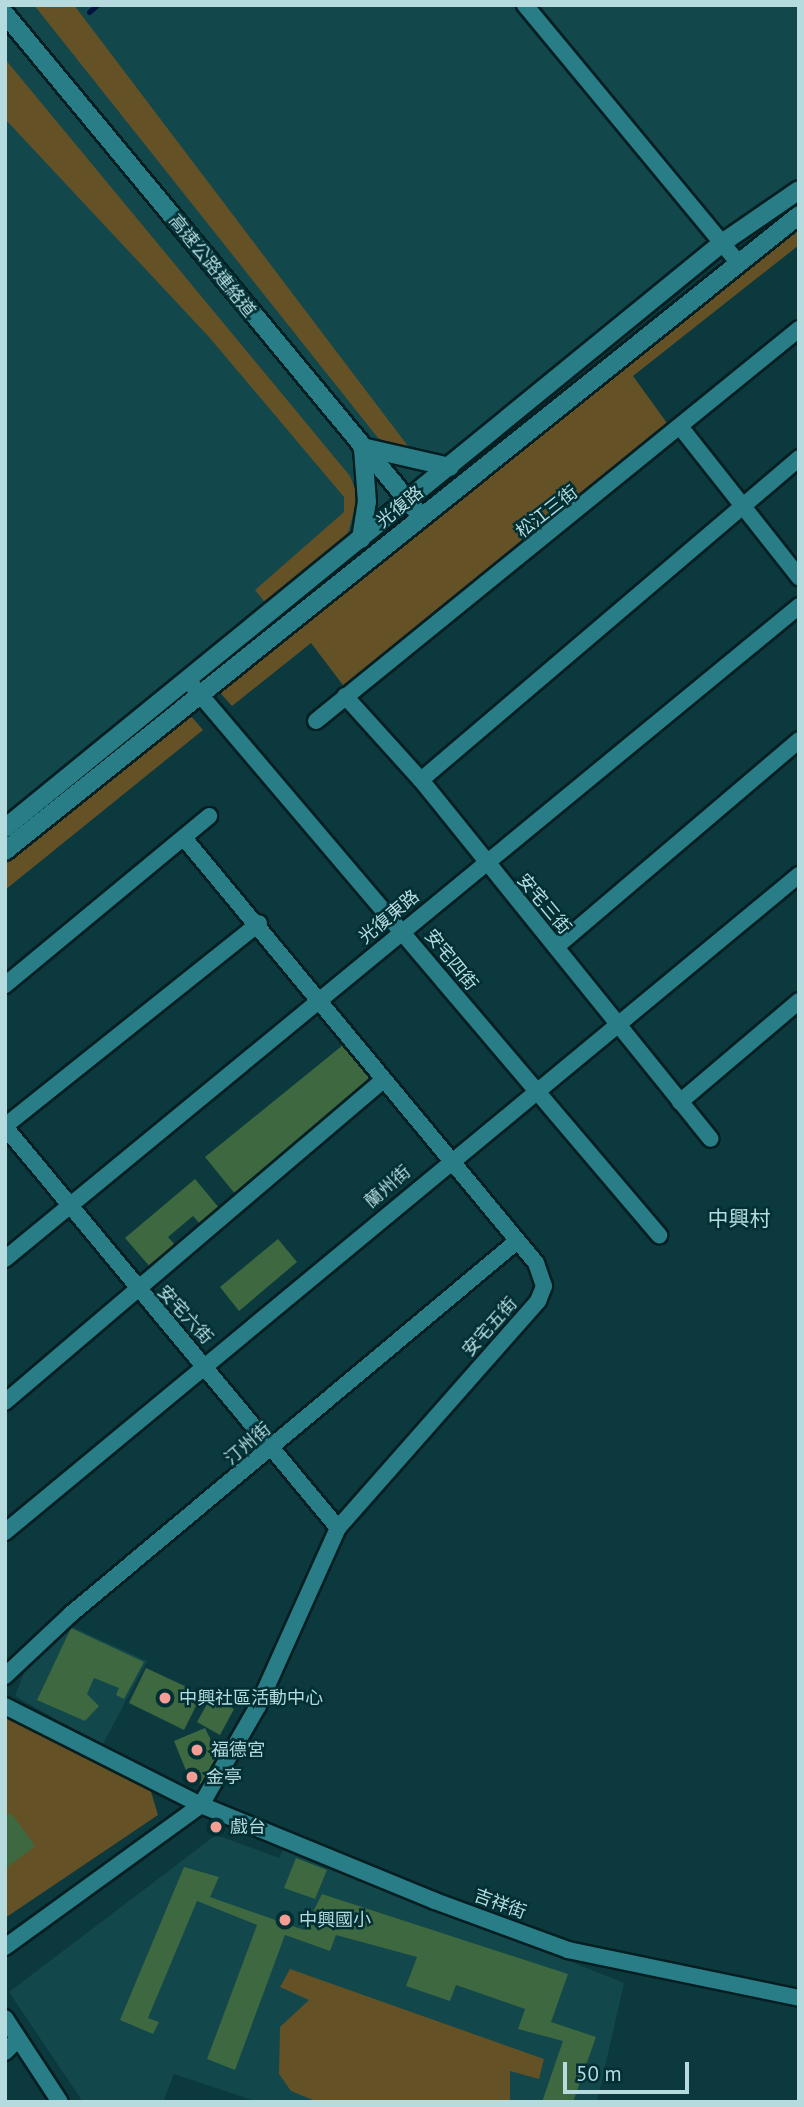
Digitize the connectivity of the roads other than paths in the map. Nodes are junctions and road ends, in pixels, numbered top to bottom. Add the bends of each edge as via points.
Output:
1 (525, 5) edge
2 (5, 14) edge
3 (799, 190) edge
4 (799, 215) edge
5 (722, 243) junction
6 (736, 260) junction
7 (799, 329) edge
8 (682, 429) junction
9 (362, 448) junction
10 (799, 458) edge
11 (450, 467) junction
12 (407, 500) junction
13 (742, 506) junction
14 (422, 516) junction
15 (361, 539) junction
16 (799, 577) edge
17 (799, 606) edge
18 (192, 685) junction
19 (345, 696) junction
20 (316, 721) dead end
21 (799, 740) edge
22 (421, 780) junction
23 (209, 816) dead end
24 (5, 828) edge
25 (184, 838) junction
26 (5, 851) edge
27 (484, 862) junction
28 (799, 875) edge
29 (259, 923) junction
30 (403, 932) junction
31 (556, 947) junction
32 (5, 985) edge
33 (320, 1000) junction
34 (799, 1001) edge
35 (619, 1028) junction
36 (384, 1080) junction
37 (534, 1093) junction
38 (680, 1102) junction
39 (5, 1127) edge
40 (711, 1139) dead end
41 (449, 1158) junction
42 (69, 1205) junction
43 (659, 1235) dead end
44 (516, 1242) junction
45 (5, 1259) edge
46 (140, 1293) junction
47 (204, 1366) junction
48 (5, 1402) edge
49 (271, 1451) junction
50 (338, 1528) junction
51 (5, 1532) edge
52 (5, 1676) edge
53 (5, 1706) edge
54 (201, 1805) junction
55 (5, 1947) edge
56 (799, 1997) edge
57 (5, 2018) edge
58 (18, 2039) junction
59 (5, 2052) edge
60 (60, 2102) edge

1 - 5 street
2 - 9 street, 高速公路連絡道
3 - 5 street, 光復路
4 - 6 street, 光復路
5 - 6 street
5 - 11 street, 光復路
6 - 14 street, 光復路
7 - 8 street, 松江三街
8 - 13 street
8 - 19 street, 松江三街
9 - 11 street
9 - 12 street, 高速公路連絡道
9 - 15 street
10 - 13 street
11 - 12 street, 光復路
12 - 14 street, 高速公路連絡道
12 - 15 street, 光復路
13 - 16 street
13 - 22 street
14 - 18 street, 光復路
15 - 18 street, 光復路
17 - 27 street, 光復東路
18 - 24 street, 光復路
18 - 26 street, 光復路
18 - 30 street, 安宅四街
19 - 20 street, 松江三街
19 - 22 street, 安宅三街
21 - 31 street
22 - 27 street, 安宅三街
23 - 25 street
25 - 29 street, 安宅五街
25 - 32 street
27 - 30 street, 光復東路
27 - 31 street, 安宅三街
28 - 35 street, 蘭州街
29 - 33 street, 安宅五街
29 - 39 street
30 - 33 street, 光復東路
30 - 37 street, 安宅四街
31 - 35 street, 安宅三街
33 - 36 street, 安宅五街
33 - 42 street, 光復東路
34 - 38 street
35 - 37 street, 蘭州街
35 - 38 street, 安宅三街
36 - 41 street, 安宅五街
36 - 46 street
37 - 41 street, 蘭州街
37 - 43 street, 安宅四街
38 - 40 street, 安宅三街
39 - 42 street, 安宅六街
41 - 44 street, 安宅五街
41 - 47 street, 蘭州街
42 - 45 street, 光復東路
42 - 46 street, 安宅六街
44 - 49 street, 汀州街
44 - 50 street, 安宅五街 via 536,1263 544,1286 538,1301
46 - 47 street, 安宅六街
46 - 48 street
47 - 49 street, 安宅六街
47 - 51 street, 蘭州街
49 - 50 street, 安宅六街
49 - 52 street, 汀州街 via 71,1614
50 - 54 street, 安宅五街 via 258,1706
53 - 54 street, 吉祥街
54 - 55 street
54 - 56 street, 吉祥街 via 568,1950
57 - 58 street
58 - 59 street
58 - 60 street

